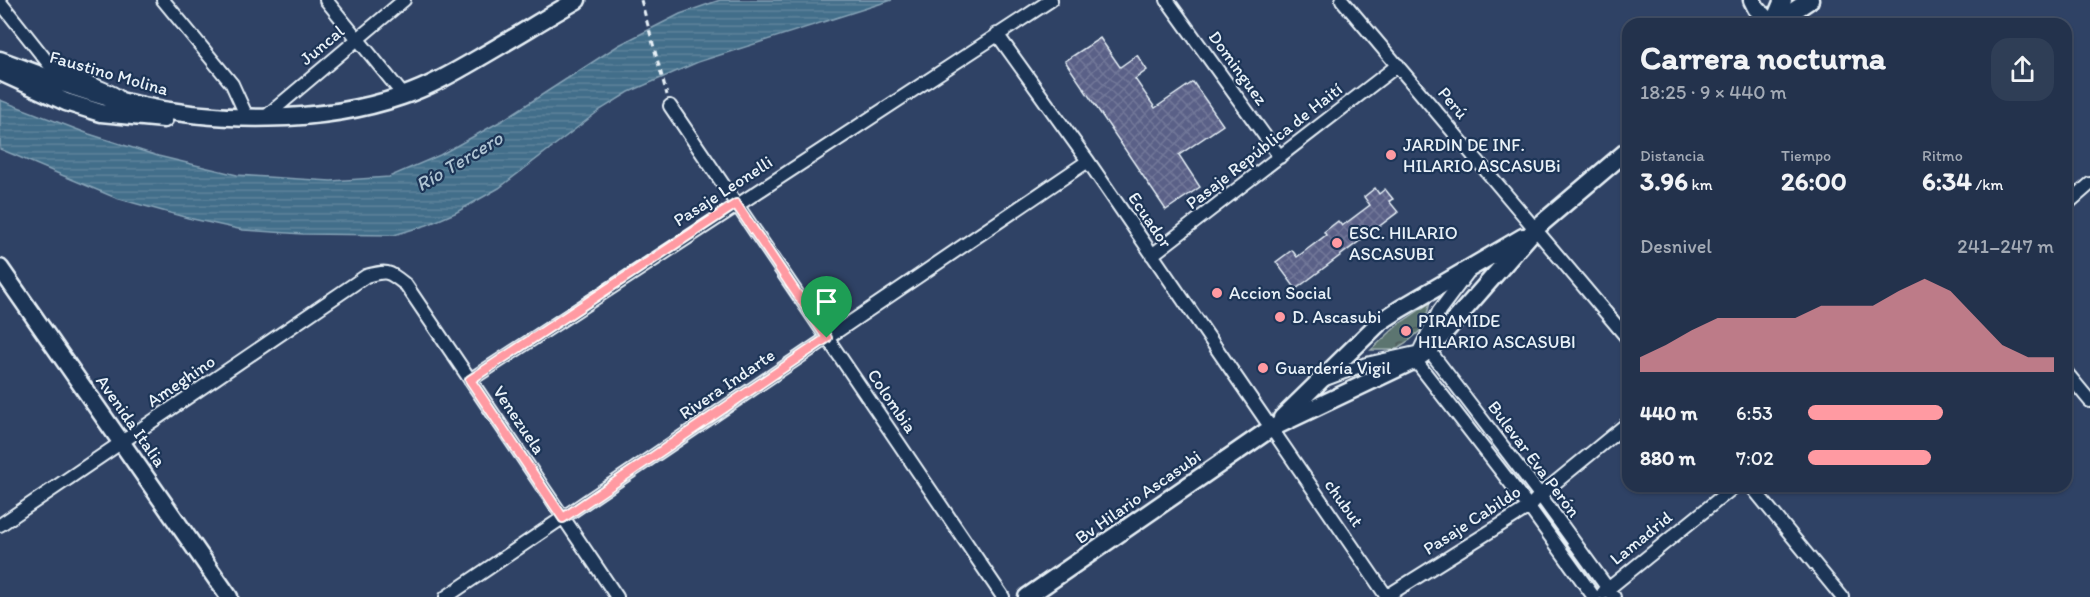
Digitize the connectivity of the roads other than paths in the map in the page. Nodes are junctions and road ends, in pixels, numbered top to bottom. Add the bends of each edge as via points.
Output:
1 (163, 0) edge
2 (326, 0) edge
3 (404, 0) edge
4 (577, 0) edge
5 (1051, 0) edge
6 (1167, 0) edge
7 (1342, 0) edge
8 (1752, 0) edge
9 (1783, 0) edge
10 (0, 2) edge
11 (1806, 2) edge
12 (1767, 18) edge
13 (1776, 18) edge
14 (1782, 18) edge
15 (997, 34) junction
16 (358, 38) junction
17 (0, 60) edge
18 (1398, 65) junction
19 (0, 72) edge
20 (404, 96) junction
21 (130, 103) junction
22 (670, 106) road end
23 (210, 114) junction
24 (256, 117) junction
25 (1622, 155) edge
26 (1280, 157) junction
27 (1088, 161) junction
28 (2090, 184) edge
29 (2072, 200) edge
30 (736, 204) junction
31 (1535, 229) junction
32 (1152, 255) junction
33 (1474, 265) junction
34 (0, 268) edge
35 (383, 271) joint
36 (1622, 332) edge
37 (827, 338) junction
38 (1421, 354) junction
39 (2072, 378) edge
40 (470, 380) junction
41 (1320, 382) junction
42 (2088, 395) edge
43 (1622, 428) edge
44 (1270, 429) junction
45 (123, 442) junction
46 (1728, 492) edge
47 (1756, 492) edge
48 (1540, 495) junction
49 (1529, 507) junction
50 (563, 518) junction
51 (0, 525) edge
52 (1607, 594) edge
53 (229, 597) edge
54 (446, 597) edge
55 (617, 597) edge
56 (1003, 597) edge
57 (1027, 597) edge
58 (1387, 597) edge
59 (1594, 597) edge
60 (1842, 597) edge

1 - 24 street
2 - 16 street
3 - 16 street, Juncal
4 - 20 street, Faustino Molina via 449,75
5 - 15 street, Pasaje Leonelli
6 - 26 street, Dominguez
7 - 18 street, Perú
8 - 12 street
9 - 13 street
10 - 21 street via 56,69 104,87
11 - 14 street
15 - 27 street, Ecuador
15 - 30 street, Pasaje Leonelli
16 - 20 street
16 - 24 street, Juncal
17 - 21 street, Faustino Molina
18 - 26 street, Pasaje República de Haití
18 - 31 street, Perú
19 - 23 street, Faustino Molina via 101,113 171,119
20 - 24 street, Faustino Molina via 340,112
21 - 23 street, Faustino Molina
22 - 30 street, Colombia
23 - 24 street, Faustino Molina
25 - 31 street
26 - 32 street, Pasaje República de Haití
27 - 32 street, Ecuador
27 - 37 street, Rivera Indarte
28 - 29 street
30 - 37 street, Colombia
30 - 40 street, Pasaje Leonelli
31 - 33 street
31 - 36 street, Perú
31 - 38 street
32 - 44 street, Ecuador
33 - 38 street via 1439,311
33 - 41 street via 1380,322
34 - 45 street, Avenida Italia
35 - 40 street, Venezuela via 406,285
35 - 45 street, Ameghino via 366,276
37 - 50 street, Rivera Indarte
37 - 56 street, Colombia
38 - 41 street via 1366,364
38 - 44 street
38 - 48 street, Bulevar Eva Perón
38 - 49 street, Bulevar Eva Perón
39 - 42 street
40 - 50 street, Venezuela
41 - 44 street
43 - 48 street, Pasaje Cabildo
44 - 57 street, Bv Hilario Ascasubi
44 - 58 street, chubut
45 - 51 street, Ameghino
45 - 53 street, Avenida Italia
46 - 52 street, Lamadrid
47 - 60 street
48 - 49 street, Pasaje Cabildo
48 - 52 street, Bulevar Eva Perón
49 - 58 street, Pasaje Cabildo
49 - 59 street, Bulevar Eva Perón
50 - 54 street, Rivera Indarte
50 - 55 street, Venezuela

